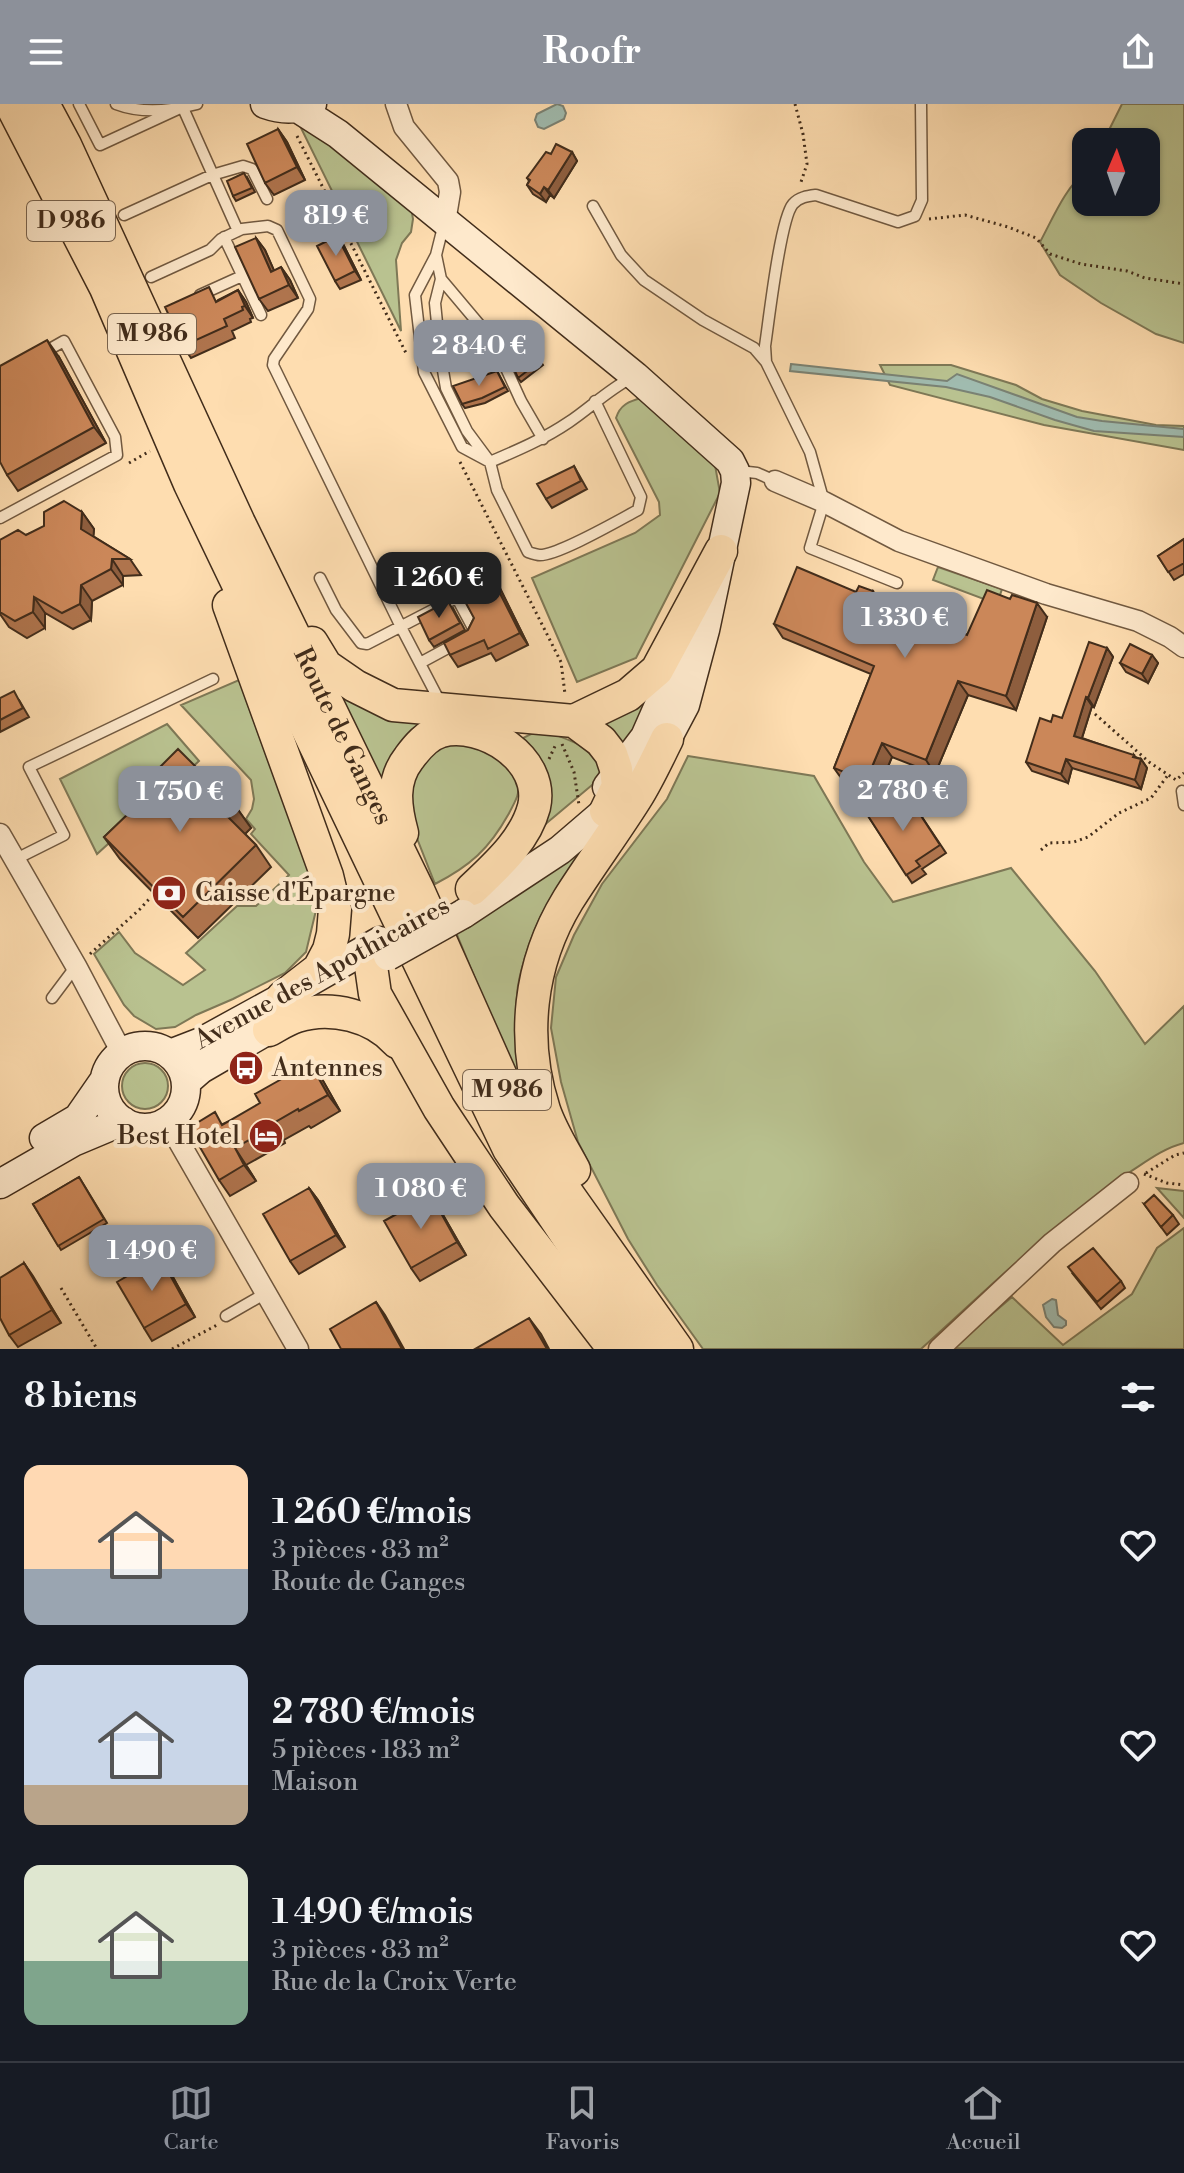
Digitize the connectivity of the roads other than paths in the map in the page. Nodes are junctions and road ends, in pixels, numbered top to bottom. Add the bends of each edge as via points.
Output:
1 (11, 104) edge
2 (43, 104) edge
3 (79, 104) edge
4 (116, 104) edge
5 (197, 104) edge
6 (265, 104) edge
7 (330, 104) edge
8 (396, 104) edge
9 (921, 104) edge
10 (305, 106) edge
11 (180, 108) junction
12 (338, 134) junction
13 (82, 149) junction
14 (212, 175) junction
15 (267, 199) edge
16 (593, 206) dead end
17 (124, 215) dead end
18 (445, 222) junction
19 (238, 231) junction
20 (224, 237) junction
21 (436, 255) junction
22 (242, 276) junction
23 (151, 277) dead end
24 (441, 279) junction
25 (185, 302) edge
26 (261, 315) edge
27 (766, 362) junction
28 (25, 363) edge
29 (635, 376) junction
30 (595, 401) junction
31 (543, 439) junction
32 (490, 462) junction
33 (735, 471) junction
34 (775, 481) joint
35 (190, 484) junction
36 (824, 502) junction
37 (0, 518) edge
38 (239, 523) junction
39 (721, 551) junction
40 (320, 578) dead end
41 (897, 583) dead end
42 (401, 628) junction
43 (1184, 647) edge
44 (420, 663) junction
45 (213, 679) dead end
46 (444, 711) junction
47 (566, 729) junction
48 (667, 739) junction
49 (617, 776) junction
50 (1182, 791) dead end
51 (1184, 805) edge
52 (593, 812) junction
53 (0, 834) edge
54 (16, 859) junction
55 (418, 890) junction
56 (461, 902) junction
57 (381, 953) junction
58 (76, 966) junction
59 (283, 997) junction
60 (52, 998) dead end
61 (269, 1030) junction
62 (122, 1053) junction
63 (170, 1054) junction
64 (410, 1058) junction
65 (105, 1079) junction
66 (186, 1082) junction
67 (123, 1121) junction
68 (167, 1121) junction
69 (0, 1164) edge
70 (1128, 1183) dead end
71 (0, 1184) edge
72 (625, 1274) junction
73 (267, 1293) junction
74 (227, 1318) road end
75 (298, 1349) edge
76 (614, 1349) edge
77 (643, 1349) edge
78 (677, 1349) edge
79 (939, 1349) edge

1 - 35 main road, Route de Ganges / D 986 via 106,288
2 - 13 main road, Route de Ganges
3 - 13 lane
4 - 11 lane
5 - 11 lane
6 - 10 street via 283,110
7 - 12 street
8 - 18 street via 404,127 448,181
9 - 27 lane via 922,200 915,216 898,222 816,195 794,204 782,237
10 - 12 street
11 - 13 lane
11 - 14 lane
12 - 18 street
13 - 38 main road, Route de Ganges / M 986
14 - 15 lane via 243,166 252,169
14 - 17 lane
14 - 19 lane
16 - 27 lane via 621,255 644,280 754,348
18 - 21 lane
18 - 29 street
19 - 20 lane
19 - 42 lane via 268,226 277,230 305,285 308,309 273,365
20 - 22 lane
20 - 23 lane via 210,250
21 - 24 lane
21 - 32 lane via 415,295 424,372 462,447
22 - 25 lane
22 - 26 lane
24 - 31 lane via 494,342
24 - 32 lane via 435,303 446,388
27 - 36 lane via 810,452
28 - 37 lane via 64,341 115,437 117,455
29 - 30 lane
29 - 33 street
30 - 31 lane
30 - 32 lane via 641,497 638,510 539,556 528,552 497,490
31 - 32 lane
33 - 34 lane
33 - 39 street, Avenue des Apothicaires
34 - 36 street
35 - 59 main road via 335,909 329,950 319,969
35 - 77 main road, Route de Ganges / M 986 via 509,1149
36 - 41 lane via 810,548
36 - 43 street via 899,541 1138,621
38 - 46 main road, M 986 via 326,666 393,705
38 - 55 main road, Route de Ganges / M 986
39 - 47 main road via 657,670 628,695
39 - 48 street, Avenue des Apothicaires via 685,705
39 - 49 street, Avenue des Apothicaires via 663,700
40 - 42 lane via 361,643
42 - 44 lane
42 - 44 lane via 458,600 472,635
44 - 46 lane
45 - 54 lane via 29,767 64,835
46 - 47 main road, M 986
47 - 49 main road via 601,741
48 - 52 street, Avenue des Apothicaires via 629,791
48 - 72 main road via 638,796 567,902 537,970 531,1003 534,1066 545,1114
49 - 52 main road via 618,786
50 - 51 lane
52 - 56 street, Avenue des Apothicaires via 560,850
53 - 54 street
54 - 58 street
55 - 56 main road, M 986 via 395,798 399,774 420,743 439,731 479,732 511,748 528,770 534,805 524,832
55 - 72 main road, Route de Ganges / M 986 via 520,1119
56 - 57 street, Avenue des Apothicaires, bridge
57 - 59 street, Avenue des Apothicaires
57 - 61 street, Avenue des Apothicaires
57 - 64 main road via 375,994
58 - 60 lane
58 - 62 street
59 - 63 street, Avenue des Apothicaires
61 - 64 main road via 297,1015 330,1011 361,1018 389,1034
61 - 66 street, Avenue des Apothicaires
62 - 63 street, Avenue des Apothicaires via 151,1046
62 - 65 street
63 - 66 street, Avenue des Apothicaires
64 - 76 main road, M 986 via 504,1206
65 - 67 street via 108,1102
65 - 69 street via 78,1118
66 - 68 street, Avenue des Apothicaires via 182,1105
67 - 68 street via 145,1128
67 - 71 street via 73,1142
68 - 73 street
70 - 79 street via 1052,1243
72 - 78 main road, Route de Ganges / M 986
73 - 74 lane
73 - 75 street

